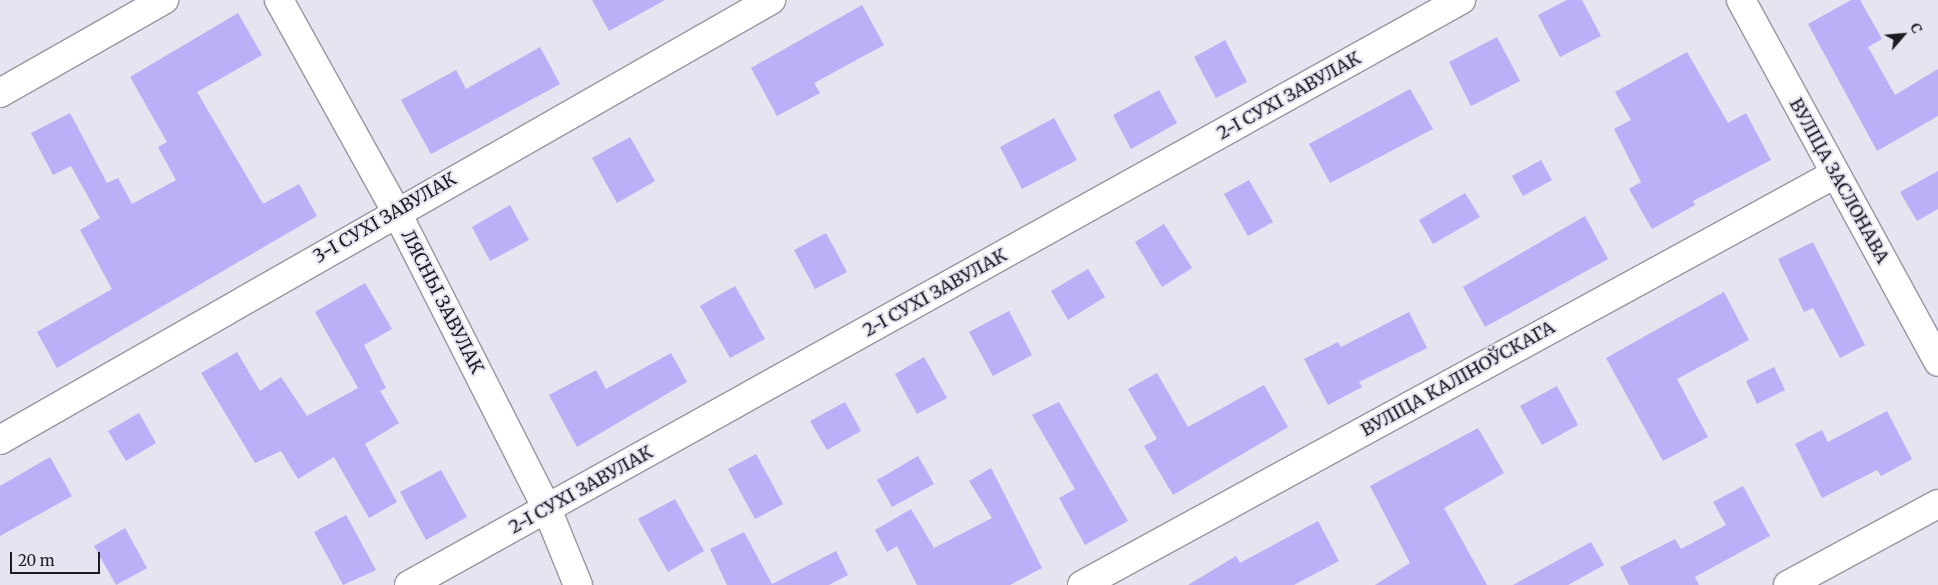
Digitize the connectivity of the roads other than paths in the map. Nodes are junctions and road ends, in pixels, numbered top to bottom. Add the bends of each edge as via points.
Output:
1 (164, 0) edge
2 (279, 0) edge
3 (771, 0) edge
4 (1461, 0) edge
5 (1741, 0) edge
6 (0, 93) edge
7 (1835, 174) junction
8 (396, 211) junction
9 (1938, 362) edge
10 (0, 440) edge
11 (1938, 504) edge
12 (547, 509) junction
13 (409, 585) edge
14 (578, 585) edge
15 (1082, 585) edge
16 (1788, 585) edge

1 - 6 street
2 - 8 street, ЛЯСНЫ ЗАВУЛАК
3 - 8 street, 3-І СУХІ ЗАВУЛАК
4 - 12 street, 2-І СУХІ ЗАВУЛАК
5 - 7 street, ВУЛІЦА ЗАСЛОНАВА
7 - 9 street, ВУЛІЦА ЗАСЛОНАВА
7 - 15 street, ВУЛІЦА КАЛІНОЎСКАГА
8 - 10 street, 3-І СУХІ ЗАВУЛАК
8 - 12 street, ЛЯСНЫ ЗАВУЛАК
11 - 16 street
12 - 13 street, 2-І СУХІ ЗАВУЛАК
12 - 14 street, ЛЯСНЫ ЗАВУЛАК

